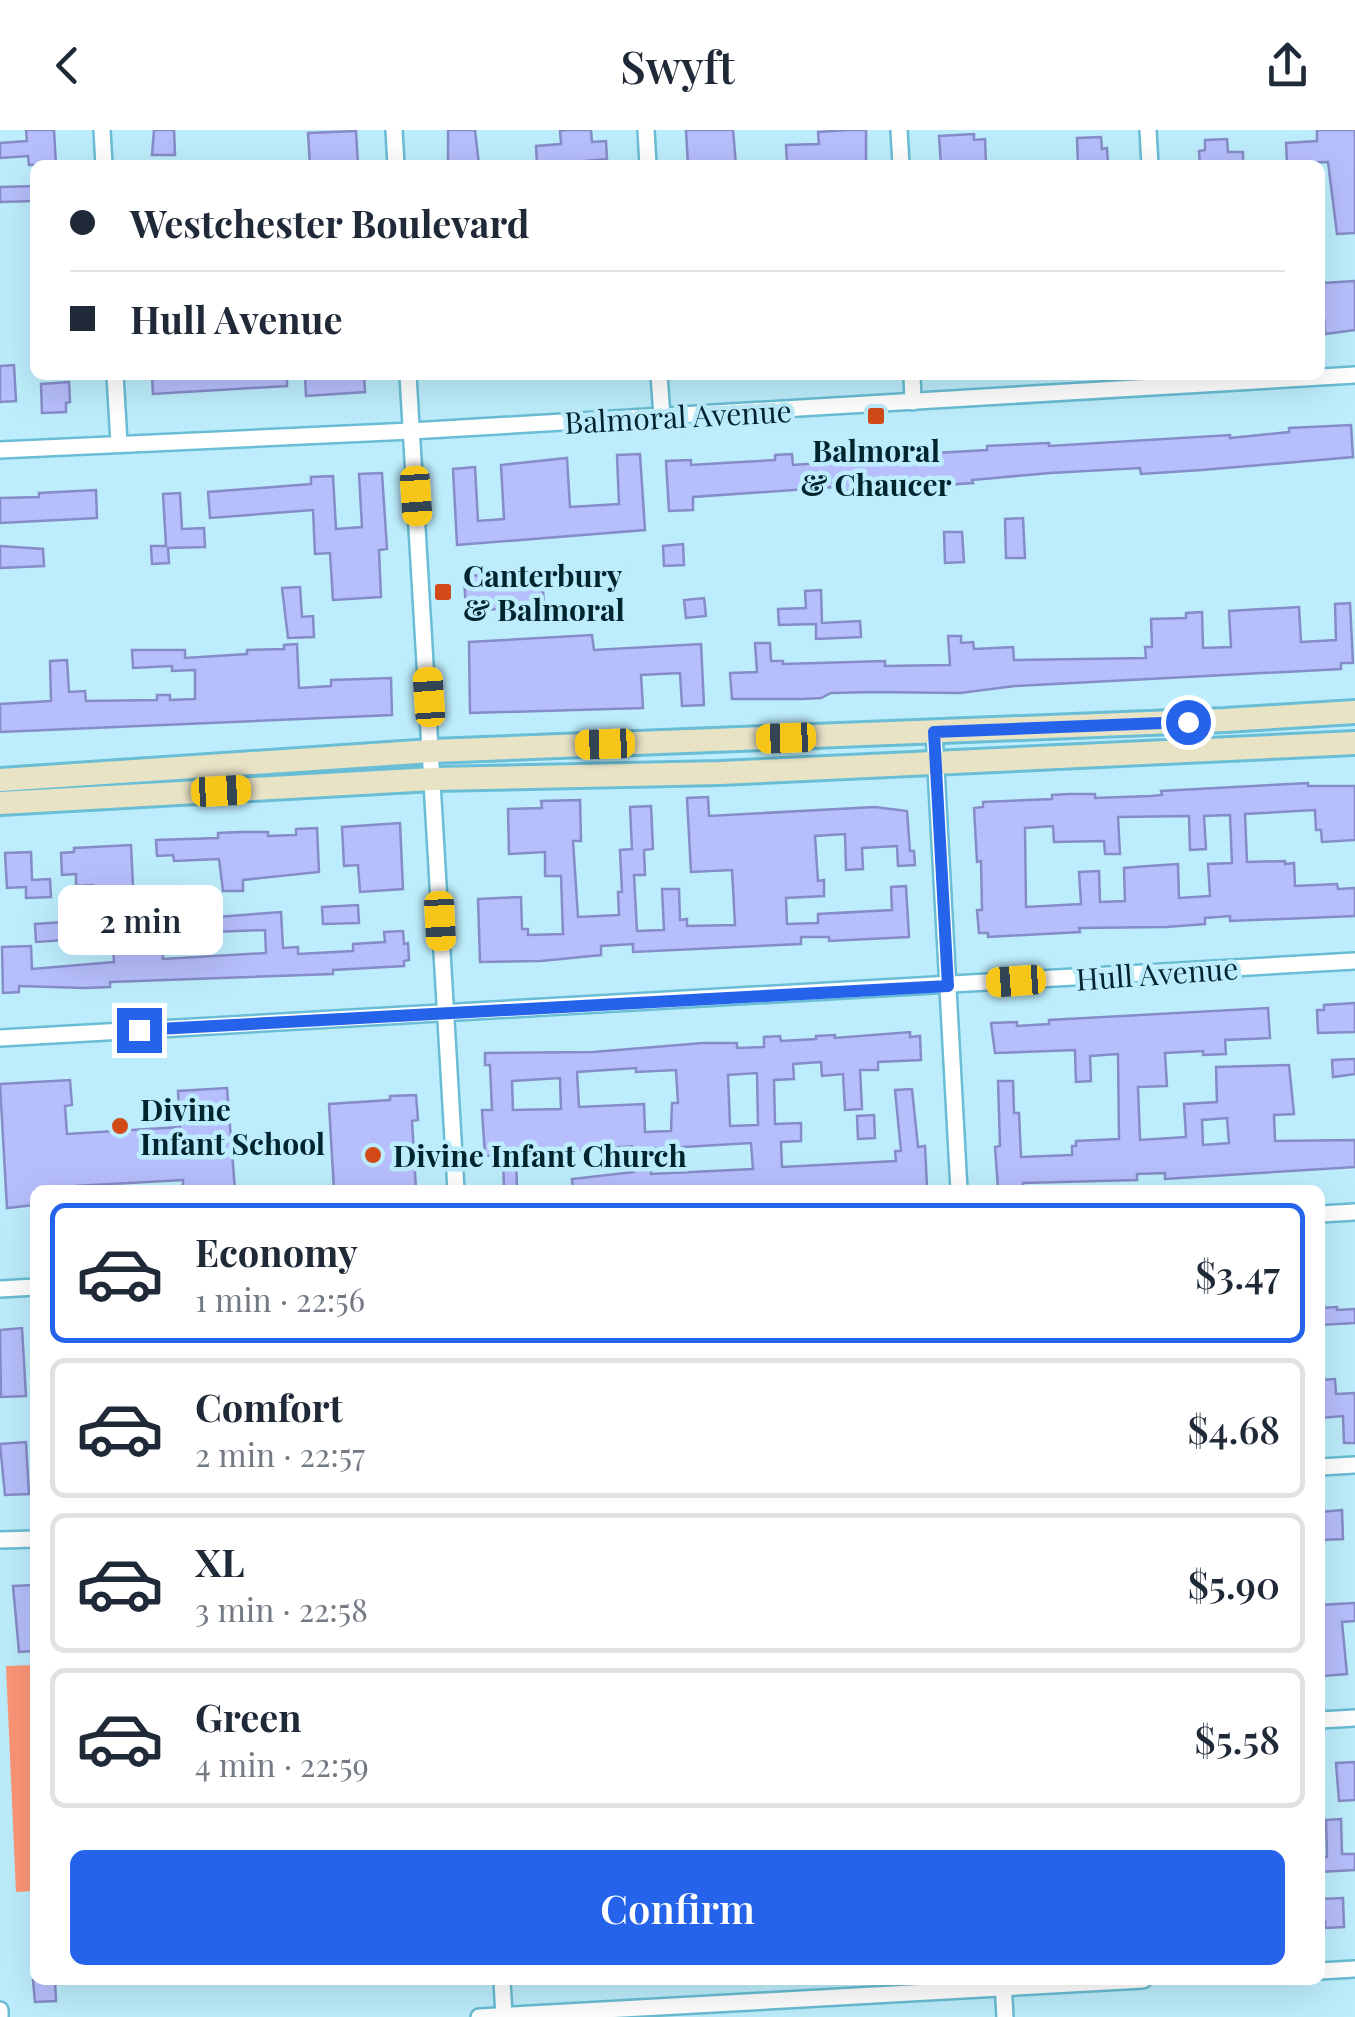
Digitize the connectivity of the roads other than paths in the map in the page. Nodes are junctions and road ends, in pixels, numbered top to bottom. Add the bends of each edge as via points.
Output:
1 (102, 130) edge
2 (394, 130) edge
3 (646, 130) edge
4 (900, 130) edge
5 (1148, 130) edge
6 (104, 160) edge
7 (396, 160) edge
8 (648, 160) edge
9 (901, 160) edge
10 (1150, 160) edge
11 (1355, 375) edge
12 (1325, 376) edge
13 (116, 380) edge
14 (408, 380) edge
15 (659, 380) edge
16 (912, 380) edge
17 (1193, 380) edge
18 (1161, 381) edge
19 (913, 402) junction
20 (662, 416) junction
21 (411, 431) junction
22 (119, 444) junction
23 (0, 450) edge
24 (1355, 712) edge
25 (934, 732) junction
26 (1355, 743) edge
27 (432, 751) junction
28 (936, 764) junction
29 (433, 779) junction
30 (0, 780) edge
31 (0, 803) edge
32 (1355, 960) edge
33 (948, 986) junction
34 (445, 1012) junction
35 (0, 1038) edge
36 (456, 1185) edge
37 (959, 1185) edge
38 (1355, 1212) edge
39 (1325, 1214) edge
40 (30, 1287) edge
41 (0, 1290) edge
42 (1355, 1465) edge
43 (1325, 1466) edge
44 (30, 1538) edge
45 (0, 1540) edge
46 (1355, 1718) edge
47 (1325, 1720) edge
48 (1355, 1969) edge
49 (1325, 1971) edge
50 (502, 1985) edge
51 (987, 1985) edge
52 (1003, 1985) edge
53 (504, 2016) edge
54 (480, 2017) edge
55 (1004, 2017) edge

1 - 6 street
2 - 7 street
3 - 8 street
4 - 9 street
5 - 10 street
11 - 12 street, Balmoral Avenue
13 - 22 street
14 - 21 street
15 - 20 street
16 - 19 street
17 - 18 street, Balmoral Avenue
18 - 19 street, Balmoral Avenue
19 - 20 street, Balmoral Avenue
20 - 21 street, Balmoral Avenue
21 - 22 street, Balmoral Avenue
21 - 27 street
22 - 23 street, Balmoral Avenue
24 - 25 street
25 - 27 street
25 - 28 street
26 - 28 street
27 - 29 street
27 - 30 street
28 - 29 street
28 - 33 street
29 - 31 street
29 - 34 street
32 - 33 street, Hull Avenue
33 - 34 street, Hull Avenue
33 - 37 street
34 - 35 street, Hull Avenue
34 - 36 street
38 - 39 street
40 - 41 street
42 - 43 street
44 - 45 street
46 - 47 street
48 - 49 street
50 - 53 street
51 - 53 street
52 - 55 street
53 - 54 street

